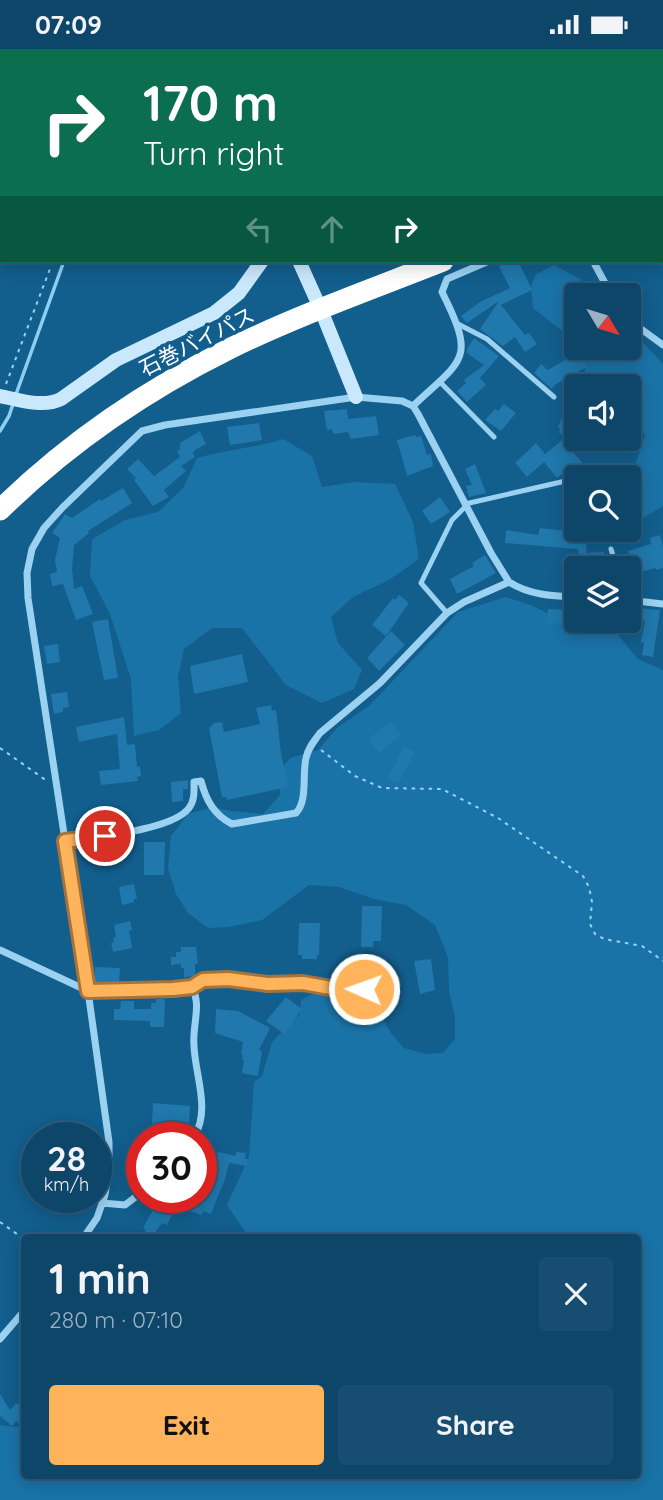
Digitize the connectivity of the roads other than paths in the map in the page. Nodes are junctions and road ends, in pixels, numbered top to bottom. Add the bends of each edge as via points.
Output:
1 (261, 263) edge
2 (300, 263) edge
3 (438, 263) edge
4 (484, 263) edge
5 (594, 263) edge
6 (605, 283) edge
7 (321, 310) junction
8 (458, 324) junction
9 (641, 329) edge
10 (663, 345) edge
11 (439, 381) junction
12 (356, 397) junction
13 (554, 397) dead end
14 (9, 398) edge
15 (413, 406) junction
16 (494, 437) dead end
17 (564, 481) edge
18 (466, 505) junction
19 (0, 510) edge
20 (611, 549) dead end
21 (613, 556) edge
22 (509, 582) junction
23 (564, 596) edge
24 (641, 600) edge
25 (663, 604) edge
26 (447, 613) junction
27 (65, 841) junction
28 (0, 950) edge
29 (192, 987) junction
30 (88, 991) junction
31 (397, 992) dead end
32 (106, 1122) edge
33 (198, 1122) edge
34 (99, 1213) edge
35 (86, 1234) edge
36 (21, 1314) edge
37 (0, 1339) edge

1 - 14 street via 239,293 214,313 116,360 61,399 53,403
2 - 7 street
3 - 7 highway, 石巻バイパス
4 - 8 street via 447,279 442,292
5 - 6 street
7 - 12 street
7 - 19 highway, 石巻バイパス via 232,348 142,398 66,451
8 - 11 street via 461,357
8 - 13 lane via 487,339
9 - 10 street
11 - 15 street
11 - 16 lane
12 - 15 street via 392,399
12 - 27 street via 142,431 44,528 32,549 28,598
15 - 18 street
17 - 18 lane
18 - 22 street
18 - 26 lane via 452,520 421,583
20 - 21 lane
22 - 23 street via 534,593
22 - 26 street
24 - 25 street
26 - 27 street via 380,684 312,743 302,804 296,813 232,824 210,804 201,781 194,782 193,801 174,820
27 - 30 street
28 - 30 street
29 - 30 street
29 - 31 street via 203,980 228,979
29 - 33 street via 198,998 193,1044 202,1093
30 - 32 street
34 - 35 street
36 - 37 street

